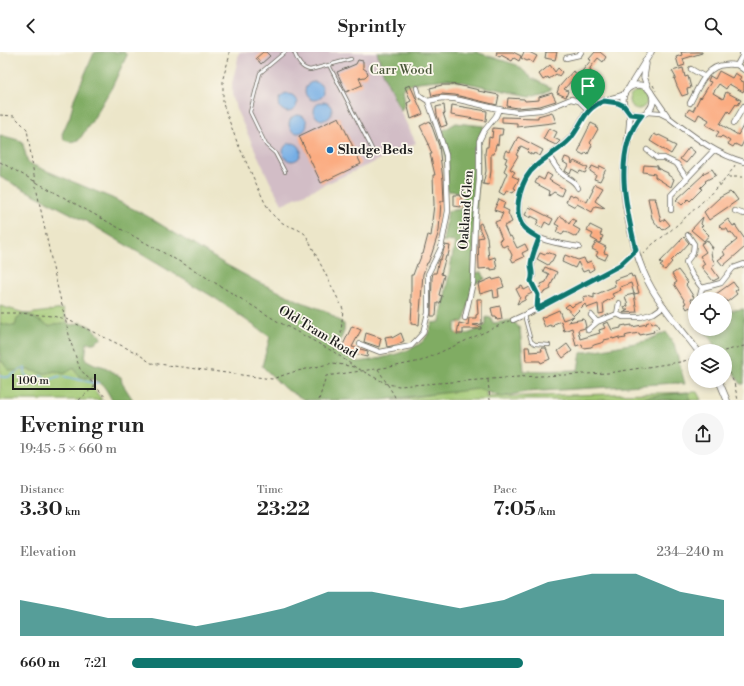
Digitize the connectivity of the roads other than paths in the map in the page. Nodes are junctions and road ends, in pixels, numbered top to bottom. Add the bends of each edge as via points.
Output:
1 (285, 52) edge
2 (294, 52) edge
3 (581, 52) edge
4 (651, 52) edge
5 (742, 55) edge
6 (566, 58) dead end
7 (647, 58) junction
8 (351, 59) dead end
9 (329, 65) junction
10 (737, 65) junction
11 (691, 69) dead end
12 (744, 70) edge
13 (705, 77) junction
14 (630, 86) junction
15 (417, 88) dead end
16 (648, 88) junction
17 (655, 94) junction
18 (623, 95) junction
19 (604, 101) junction
20 (428, 102) junction
21 (690, 103) dead end
22 (624, 106) junction
23 (744, 106) edge
24 (498, 109) junction
25 (588, 110) junction
26 (644, 113) junction
27 (630, 114) junction
28 (668, 116) junction
29 (734, 124) dead end
30 (627, 144) junction
31 (648, 150) dead end
32 (714, 150) junction
33 (373, 152) dead end
34 (549, 156) junction
35 (744, 162) edge
36 (285, 172) dead end
37 (687, 179) junction
38 (578, 188) dead end
39 (671, 210) dead end
40 (736, 211) dead end
41 (744, 214) edge
42 (688, 235) dead end
43 (539, 238) junction
44 (579, 247) dead end
45 (638, 250) junction
46 (744, 264) edge
47 (533, 276) road end
48 (702, 288) junction
49 (701, 292) edge
50 (619, 303) dead end
51 (664, 306) junction
52 (617, 314) junction
53 (591, 315) dead end
54 (524, 316) junction
55 (465, 318) dead end
56 (513, 320) road end
57 (597, 322) junction
58 (588, 330) dead end
59 (360, 344) dead end
60 (693, 344) edge
61 (549, 345) dead end
62 (722, 388) edge
63 (727, 400) edge

1 - 36 lane via 260,73 250,112 266,145 275,153
2 - 9 lane via 303,69 310,70
3 - 6 street via 579,55
4 - 7 street
5 - 10 street
7 - 14 street
7 - 16 street via 644,77
8 - 9 lane
9 - 33 lane
10 - 12 street
10 - 13 street via 723,64 711,69
11 - 13 street
13 - 21 street
14 - 16 street via 640,84
14 - 18 street
15 - 20 street, Oakland Glen via 419,95
16 - 17 street
17 - 26 street via 653,102
17 - 28 street
18 - 19 street
18 - 22 street
19 - 22 street
19 - 25 street
20 - 24 street via 442,98 455,99
20 - 59 street, Oakland Glen via 446,155 448,211 441,248 428,274 428,313 423,333 411,346 380,352
22 - 27 street
23 - 29 street
24 - 25 street via 517,112 541,110 571,99 579,101
24 - 55 street, Oakland Glen via 479,141 473,282
25 - 34 street via 569,140
26 - 27 street
26 - 28 street via 660,112
26 - 30 street via 632,130
27 - 30 street
28 - 32 street
30 - 45 street via 624,173 626,203
31 - 37 street via 657,158 664,158 677,164
32 - 35 street
32 - 37 street
34 - 38 street via 559,171 571,179
34 - 43 street via 528,173 518,206 522,224
37 - 39 street via 671,195
40 - 41 street
42 - 48 street via 694,244 693,253 686,262
43 - 44 street
43 - 47 street via 532,258
45 - 51 street via 639,262
45 - 54 street via 620,265
46 - 48 street via 733,268 721,283
48 - 49 street
50 - 52 street
51 - 52 street via 654,313 640,317
51 - 60 street
52 - 57 street
53 - 57 street
54 - 56 street
54 - 61 lane via 531,341 535,344
57 - 58 street
62 - 63 street

